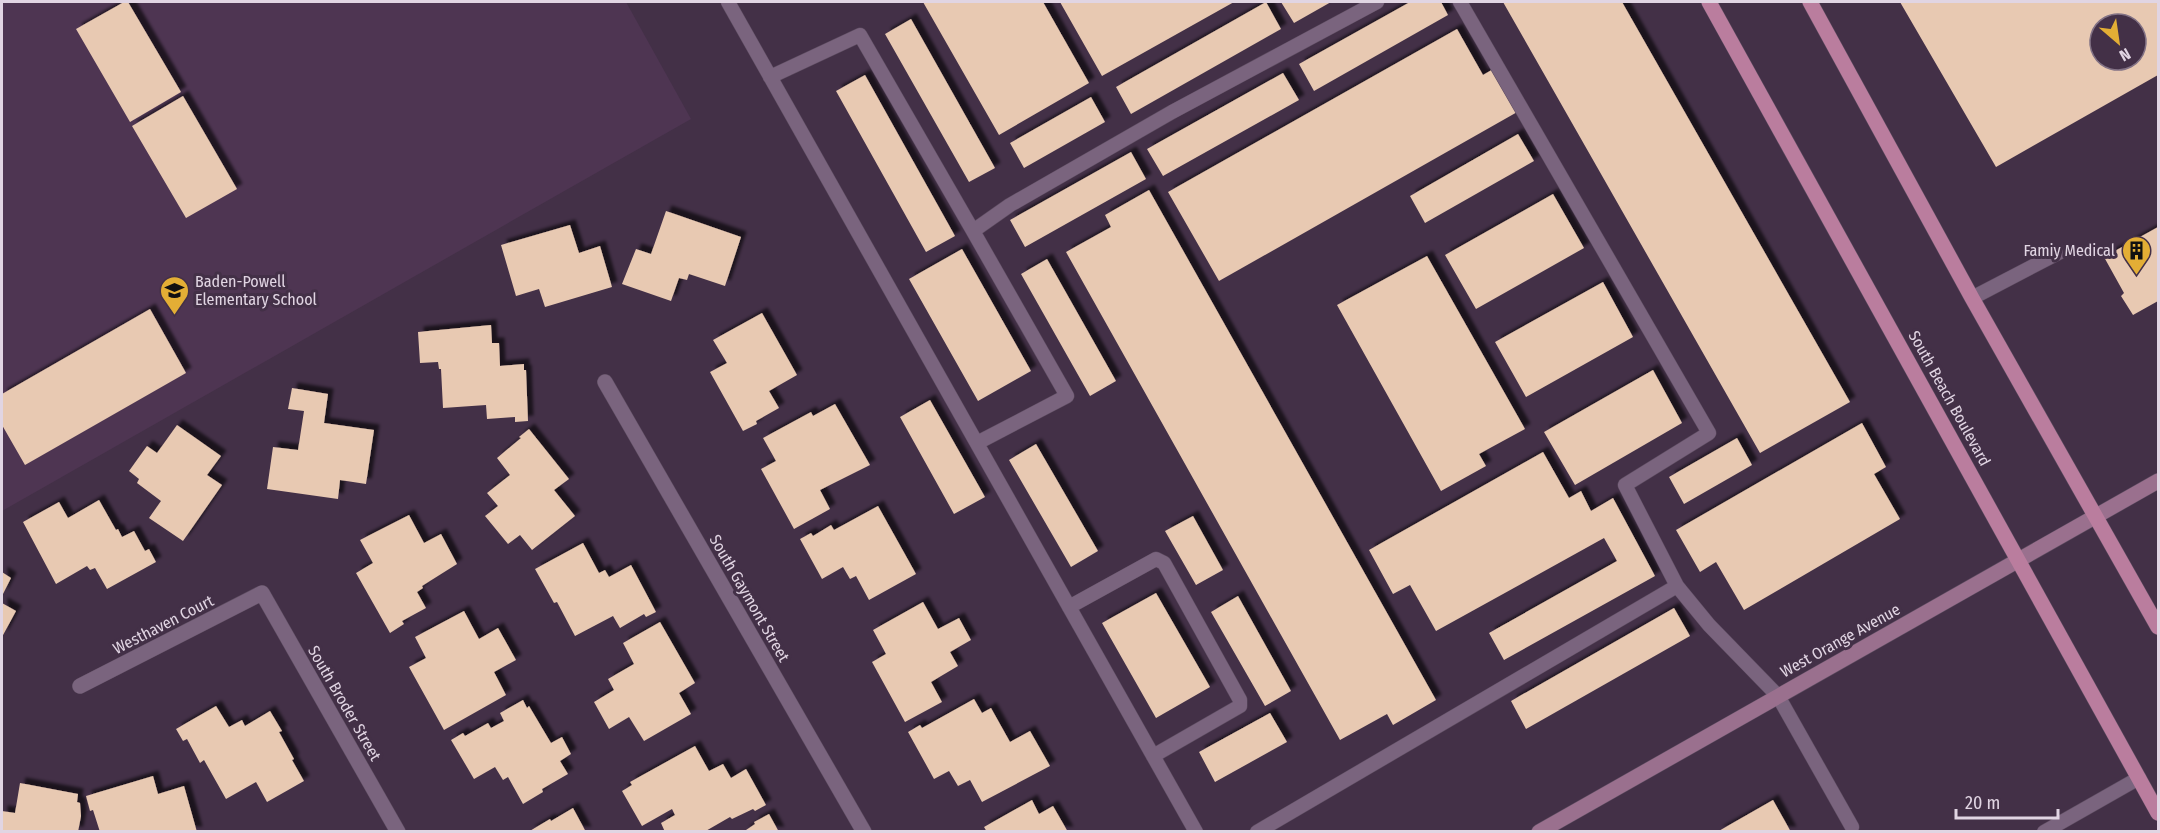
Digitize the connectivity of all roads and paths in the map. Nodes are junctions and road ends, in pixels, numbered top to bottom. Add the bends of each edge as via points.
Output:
1 (728, 2) edge
2 (1377, 2) edge
3 (1460, 2) edge
4 (1709, 2) edge
5 (1810, 2) edge
6 (770, 77) junction
7 (973, 231) junction
8 (2060, 252) dead end
9 (1972, 298) junction
10 (604, 382) dead end
11 (977, 443) junction
12 (2158, 481) edge
13 (2097, 517) junction
14 (2019, 561) junction
15 (1677, 586) junction
16 (262, 593) joint
17 (1069, 606) junction
18 (2158, 627) edge
19 (80, 686) dead end
20 (1778, 696) junction
21 (1153, 756) junction
22 (2139, 778) junction
23 (2158, 813) edge
24 (1852, 827) dead end
25 (398, 831) edge
26 (864, 831) edge
27 (1196, 831) edge
28 (1257, 831) edge
29 (1539, 831) edge
30 (2044, 831) edge

1 - 6 lane
2 - 7 lane via 1162,118
3 - 15 lane via 1709,433 1625,485
4 - 14 main road, South Beach Boulevard
5 - 9 main road
6 - 7 lane via 860,35
6 - 11 lane
7 - 11 lane via 1067,396
8 - 9 lane
9 - 13 main road
10 - 26 street, South Gaymont Street
11 - 17 lane
12 - 13 street, West Orange Avenue
13 - 14 street, West Orange Avenue
13 - 18 main road
14 - 20 street, West Orange Avenue
14 - 22 main road, South Beach Boulevard
15 - 20 lane
15 - 28 lane
16 - 19 street, Westhaven Court
16 - 25 street, South Broder Street
17 - 21 lane
17 - 21 lane via 1156,559 1164,563 1240,706
20 - 24 lane
20 - 29 street, West Orange Avenue
21 - 27 lane
22 - 23 main road, South Beach Boulevard
22 - 30 lane

